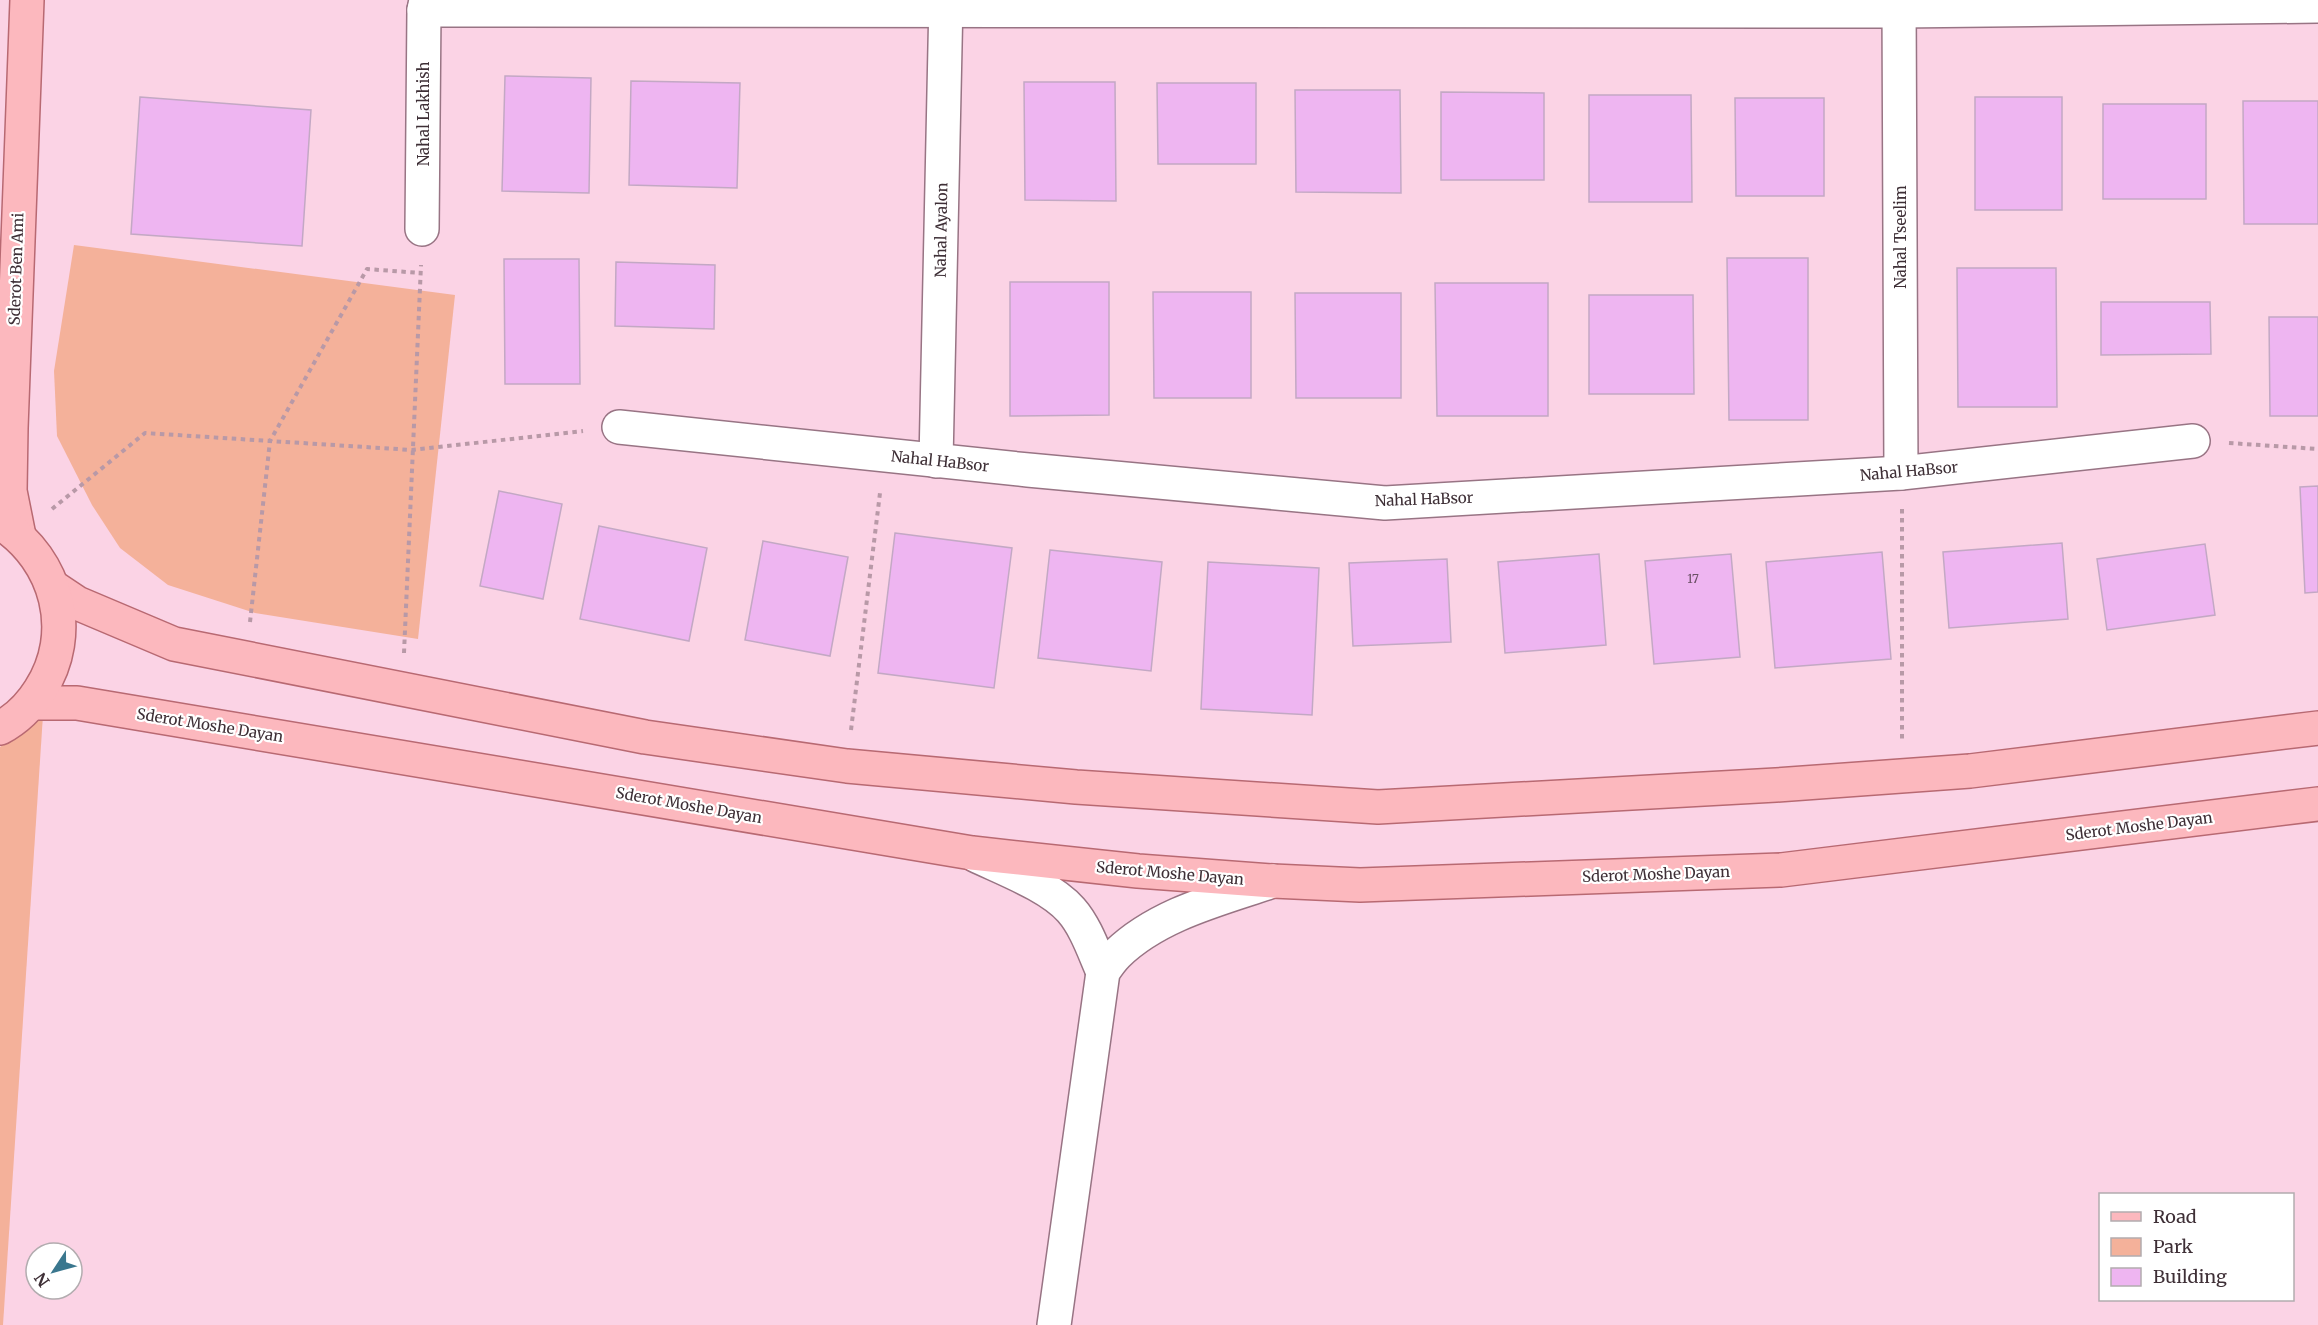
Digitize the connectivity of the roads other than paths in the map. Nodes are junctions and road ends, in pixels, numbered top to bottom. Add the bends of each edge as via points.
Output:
1 (27, 0) edge
2 (425, 5) edge
3 (946, 5) edge
4 (1422, 5) edge
5 (1899, 5) edge
6 (2318, 6) edge
7 (422, 229) road end
8 (619, 427) road end
9 (2193, 441) road end
10 (936, 460) junction
11 (1902, 473) junction
12 (9, 530) edge
13 (53, 587) junction
14 (32, 703) junction
15 (0, 728) edge
16 (2318, 728) edge
17 (2318, 804) edge
18 (972, 853) junction
19 (1273, 881) junction
20 (1102, 972) junction
21 (1054, 1325) edge

1 - 12 main road, Sderot Ben Ami
2 - 3 street
2 - 7 street, Nahal Lakhish
3 - 4 street
3 - 10 street, Nahal Ayalon
4 - 5 street
5 - 6 street
5 - 11 street, Nahal Tseelim
8 - 10 street, Nahal HaBsor
9 - 11 street, Nahal HaBsor
10 - 11 street, Nahal HaBsor via 1385,502
12 - 13 main road via 33,551
13 - 14 main road via 60,617 58,648 48,677
13 - 16 main road via 77,603 174,644 645,737 846,766 1088,788 1378,807 1970,771
14 - 15 main road
14 - 18 main road, Sderot Moshe Dayan via 77,703
17 - 19 main road, Sderot Moshe Dayan via 1781,870 1360,885
18 - 19 main road, Sderot Moshe Dayan via 1138,872
18 - 20 street via 1039,885 1071,910
19 - 20 street via 1182,913 1145,933 1117,954
20 - 21 street

